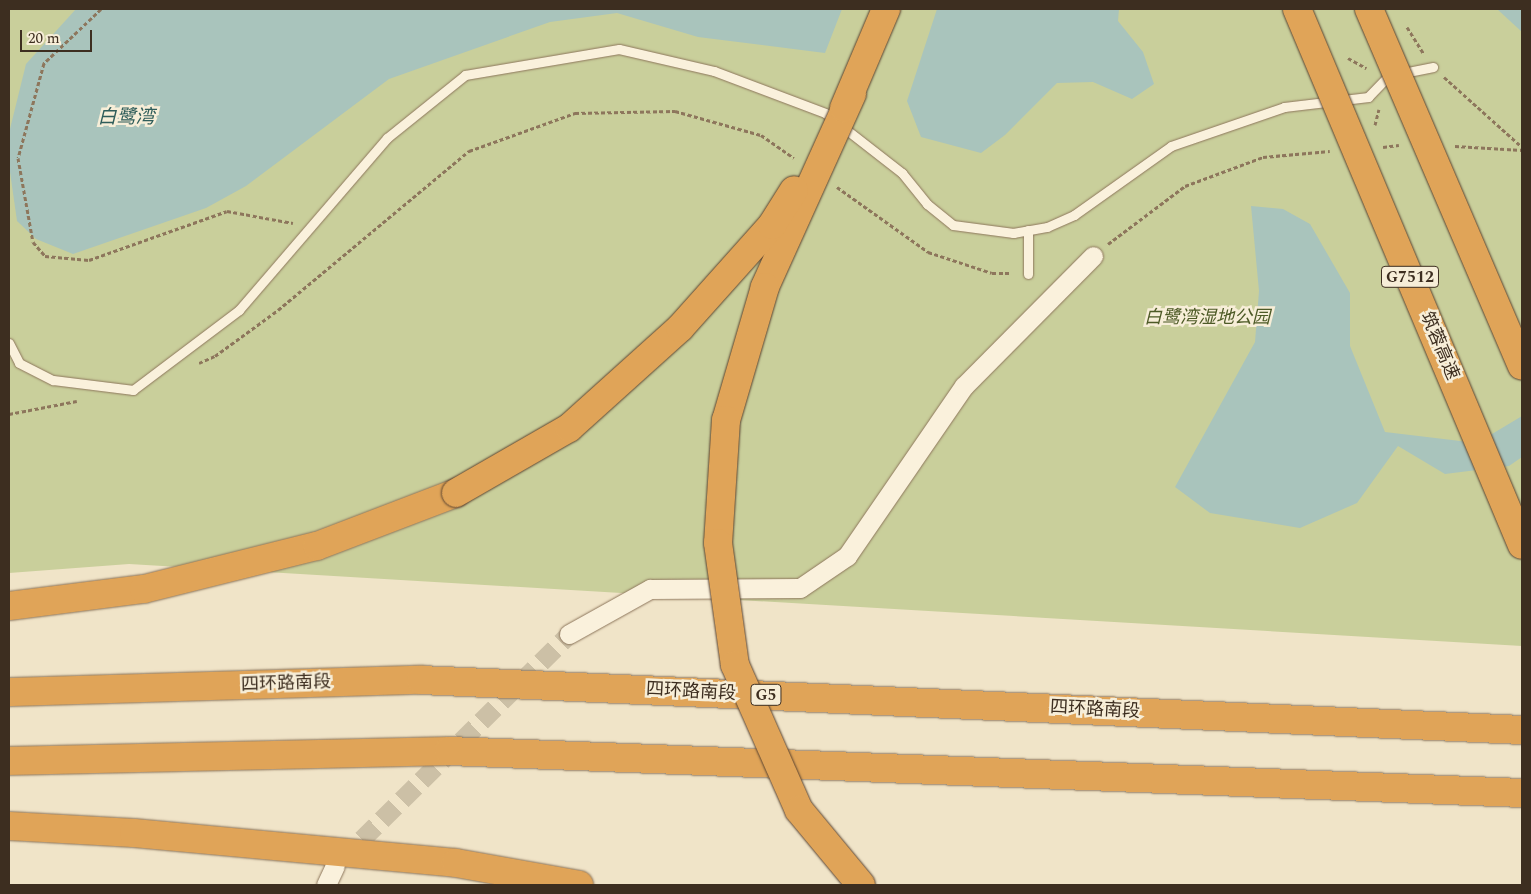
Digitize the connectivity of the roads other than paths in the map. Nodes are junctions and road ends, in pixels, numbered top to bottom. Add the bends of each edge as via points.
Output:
1 (886, 9) edge
2 (1297, 9) edge
3 (1369, 9) edge
4 (1433, 67) road end
5 (852, 94) junction
6 (1028, 230) junction
7 (1093, 256) dead end
8 (1028, 274) dead end
9 (9, 343) edge
10 (1522, 366) edge
11 (1522, 546) edge
12 (9, 606) edge
13 (569, 634) tunnel mouth
14 (9, 692) edge
15 (1522, 730) edge
16 (9, 760) edge
17 (1522, 793) edge
18 (9, 826) edge
19 (335, 866) tunnel mouth
20 (326, 885) edge
21 (579, 885) edge
22 (861, 885) edge

1 - 5 highway, bridge
2 - 11 highway, 筑蓉高速 / G7512, bridge
3 - 10 highway, bridge
4 - 6 lane via 1388,76 1368,98 1284,107 1171,146 1074,215
5 - 12 highway, bridge via 772,225 680,328 569,428 456,493 317,546 144,589
5 - 22 highway, bridge via 762,297 726,420 718,543 735,665 799,810
6 - 8 lane
6 - 9 lane via 1013,233 953,225 927,204 902,173 825,113 714,71 619,48 465,75 387,138 239,310 133,390 53,380 19,363
7 - 13 street via 964,386 847,556 800,588 650,589
14 - 15 highway, 四环路南段 / G5 via 421,680
16 - 17 highway via 449,751
18 - 21 highway via 134,832 456,863
19 - 20 street

